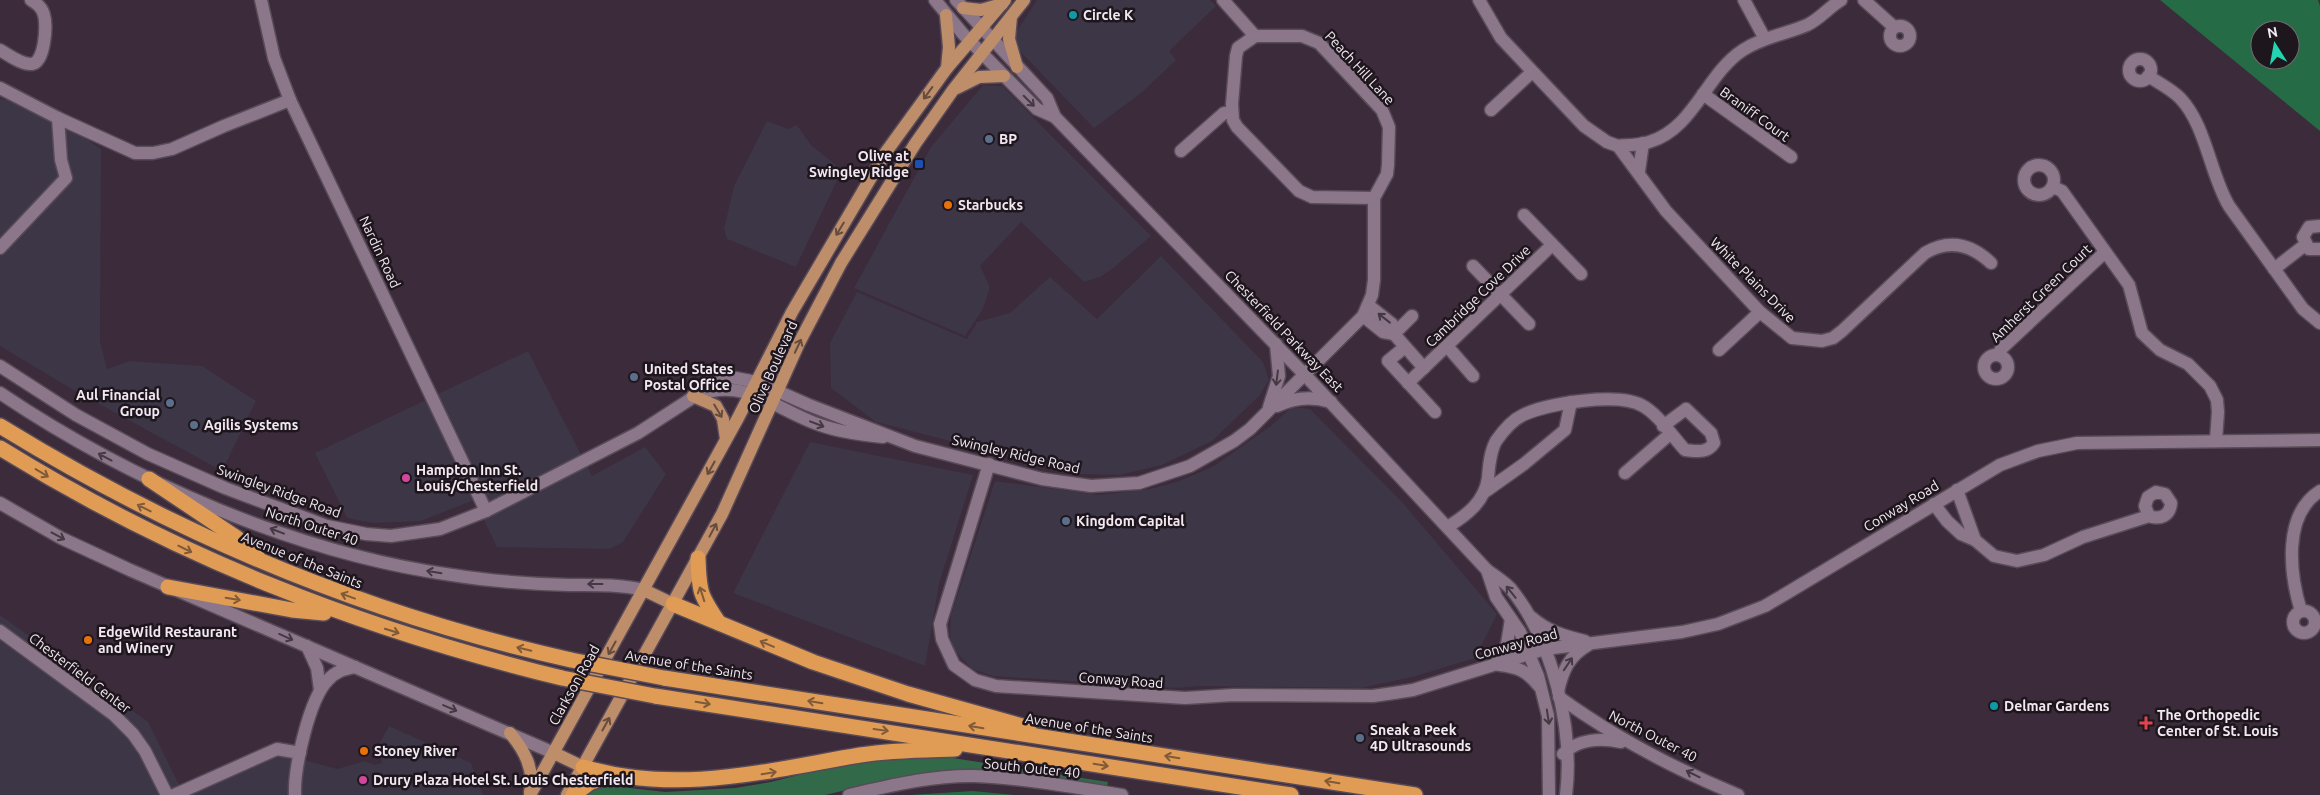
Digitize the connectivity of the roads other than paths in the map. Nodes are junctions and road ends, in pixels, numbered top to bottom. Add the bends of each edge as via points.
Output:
1 (31, 0) edge
2 (261, 0) edge
3 (935, 0) edge
4 (1024, 0) edge
5 (1223, 0) edge
6 (1744, 0) edge
7 (1841, 0) edge
8 (1864, 0) edge
9 (1480, 1) edge
10 (1004, 2) edge
11 (959, 4) edge
12 (946, 16) junction
13 (1011, 17) junction
14 (1894, 27) dead end
15 (981, 29) junction
16 (1255, 36) junction
17 (1765, 38) junction
18 (992, 40) junction
19 (970, 42) junction
20 (0, 50) edge
21 (982, 53) junction
22 (1017, 67) junction
23 (947, 68) junction
24 (1532, 72) junction
25 (1004, 76) junction
26 (2148, 76) dead end
27 (0, 88) edge
28 (953, 90) junction
29 (1703, 94) junction
30 (290, 100) junction
31 (1491, 110) dead end
32 (1232, 113) junction
33 (1055, 117) junction
34 (58, 118) junction
35 (1643, 143) junction
36 (1618, 146) junction
37 (1181, 152) dead end
38 (1790, 157) dead end
39 (1639, 172) junction
40 (2053, 187) dead end
41 (1374, 198) junction
42 (1524, 215) dead end
43 (2320, 226) edge
44 (2305, 245) junction
45 (1552, 246) junction
46 (0, 248) edge
47 (2320, 249) edge
48 (2105, 252) junction
49 (1990, 263) dead end
50 (1473, 266) dead end
51 (2274, 268) junction
52 (1581, 274) dead end
53 (1502, 294) junction
54 (1365, 310) junction
55 (1760, 312) junction
56 (1412, 316) dead end
57 (1529, 324) dead end
58 (2320, 324) edge
59 (1394, 334) junction
60 (1276, 344) junction
61 (1447, 346) junction
62 (1405, 348) junction
63 (1719, 350) dead end
64 (1998, 355) dead end
65 (0, 366) edge
66 (1424, 368) junction
67 (1305, 375) junction
68 (1473, 376) dead end
69 (757, 382) junction
70 (1408, 382) junction
71 (778, 391) junction
72 (0, 393) edge
73 (751, 394) junction
74 (693, 396) junction
75 (1331, 402) junction
76 (1571, 402) junction
77 (772, 404) junction
78 (1269, 410) junction
79 (1436, 412) dead end
80 (0, 426) edge
81 (726, 439) junction
82 (895, 439) junction
83 (2216, 440) junction
84 (2320, 440) edge
85 (0, 448) edge
86 (990, 464) junction
87 (1625, 473) dead end
88 (149, 479) junction
89 (1957, 490) junction
90 (1486, 491) junction
91 (2320, 491) edge
92 (0, 503) edge
93 (1934, 504) junction
94 (1964, 510) junction
95 (486, 511) junction
96 (2149, 516) dead end
97 (1947, 521) junction
98 (1449, 526) junction
99 (1975, 540) junction
100 (698, 558) junction
101 (268, 565) junction
102 (1487, 570) junction
103 (168, 587) junction
104 (644, 590) junction
105 (673, 604) junction
106 (1525, 611) junction
107 (2301, 611) dead end
108 (346, 616) junction
109 (1511, 619) junction
110 (720, 624) junction
111 (0, 631) edge
112 (1592, 643) junction
113 (307, 646) junction
114 (1545, 649) junction
115 (1530, 653) junction
116 (1490, 666) junction
117 (355, 667) junction
118 (1541, 688) junction
119 (320, 690) junction
120 (1558, 695) junction
121 (510, 733) junction
122 (1059, 740) junction
123 (1630, 744) junction
124 (984, 747) junction
125 (1567, 750) junction
126 (300, 753) junction
127 (554, 753) junction
128 (582, 767) junction
129 (1550, 770) junction
130 (609, 777) junction
131 (1550, 791) edge
132 (1567, 791) edge
133 (167, 795) edge
134 (174, 795) edge
135 (295, 795) edge
136 (530, 795) edge
137 (567, 795) edge
138 (573, 795) edge
139 (849, 795) edge
140 (1122, 795) edge
141 (1291, 795) edge
142 (1415, 795) edge
143 (1738, 795) edge

1 - 20 street via 40,6 45,22 42,56 32,64
2 - 30 street, Nardin Road via 274,58
3 - 12 street, Chesterfield Parkway East
4 - 13 main road, Olive Boulevard
5 - 16 street
6 - 17 street
7 - 17 street via 1810,24
8 - 14 street
9 - 24 street, White Plains Drive via 1501,38
10 - 11 main road via 981,10
10 - 15 main road, Olive Boulevard
11 - 15 street, Chesterfield Parkway East
12 - 19 street, Chesterfield Parkway East
12 - 23 main road
13 - 18 main road, Olive Boulevard
13 - 22 main road via 1009,39
15 - 18 street, Chesterfield Parkway East
15 - 19 main road, Olive Boulevard
16 - 32 street via 1238,48
16 - 41 street, Peach Hill Lane via 1302,36 1319,43 1382,110 1389,127 1388,165 1387,174
17 - 29 street via 1729,61
18 - 21 main road, Olive Boulevard
18 - 22 street, Chesterfield Parkway East
19 - 21 street, Chesterfield Parkway East
19 - 23 main road, Olive Boulevard
21 - 25 street, Chesterfield Parkway East
21 - 28 main road, Olive Boulevard
22 - 33 street, Chesterfield Parkway East via 1047,98
23 -> 69 main road, Olive Boulevard via 886,152 809,283
24 - 31 street
24 - 36 street, White Plains Drive via 1584,126 1606,142
25 - 28 main road via 979,77
25 -> 33 street, Chesterfield Parkway East via 1037,108
26 - 51 street via 2174,92 2192,115 2221,193
27 - 34 street
71 -> 28 main road, Olive Boulevard via 812,316 853,243
29 - 35 street via 1669,133
29 - 38 street, Braniff Court
30 - 34 street via 172,149 153,153 135,153
30 - 95 street, Nardin Road
32 - 37 street via 1224,113
32 - 41 street via 1232,120 1237,126 1299,191 1312,197
33 - 60 street, Chesterfield Parkway East
34 - 46 street via 61,160 66,178
35 - 36 street
35 - 39 street
36 - 39 street, White Plains Drive
39 - 55 street, White Plains Drive via 1666,211
40 - 48 street via 2062,191
41 - 54 street, Peach Hill Lane via 1374,280
42 - 45 street
43 - 44 street via 2312,225 2306,229
44 - 47 street via 2313,250
44 - 51 street
45 - 52 street
45 - 53 street, Cambridge Cove Drive
48 - 64 street, Amherst Green Court
48 - 83 street via 2129,286 2142,333 2160,350 2188,364 2210,386 2217,400
49 - 55 street, White Plains Drive via 1978,251 1963,246 1952,244 1934,248 1842,331 1822,341 1792,338
50 - 53 street
51 - 58 street via 2303,309
53 - 57 street
53 - 61 street, Cambridge Cove Drive
54 - 59 street, Cambridge Cove Drive via 1383,332
54 - 67 street
55 - 63 street
56 - 59 street
59 - 62 street, Cambridge Cove Drive
60 - 67 street, Chesterfield Parkway East
60 -> 78 street via 1279,376
61 - 66 street, Cambridge Cove Drive
61 - 68 street
62 - 66 street, Cambridge Cove Drive
62 - 70 street via 1388,361
65 - 95 street, Swingley Ridge Road via 76,415 148,454 225,488 327,526 366,534 418,534
66 - 70 street, Cambridge Cove Drive
67 - 75 street, Chesterfield Parkway East
67 - 78 street, Swingley Ridge Road
69 - 71 street, Swingley Ridge Road
69 - 73 main road, Olive Boulevard
69 - 74 street, Swingley Ridge Road via 738,377 722,378 703,386
70 - 79 street
71 - 77 main road, Olive Boulevard
71 - 82 street, Swingley Ridge Road
88 -> 72 street, North Outer 40 via 63,433
73 - 74 street, Swingley Ridge Road via 724,388
73 - 77 street, Swingley Ridge Road
73 - 81 main road, Olive Boulevard
74 -> 81 main road via 716,406
74 - 95 street, Swingley Ridge Road via 631,437
75 - 78 street via 1290,399
75 - 98 street, Chesterfield Parkway East
76 - 87 street via 1633,401 1644,406 1667,430
76 - 90 street via 1565,430
76 - 90 street via 1544,406 1521,416 1505,428 1495,444
77 -> 82 street, Swingley Ridge Road via 832,429
100 -> 77 main road, Olive Boulevard via 737,484
78 - 86 street, Swingley Ridge Road via 1223,449 1174,473 1139,483 1074,485
101 -> 80 highway, Avenue of the Saints via 106,488
81 -> 104 main road, Olive Boulevard
82 - 86 street, Swingley Ridge Road
83 - 84 street, Conway Road
83 - 89 street, Conway Road via 2056,446 2013,459
85 -> 108 highway via 153,534 238,574
86 - 116 street, Conway Road via 940,624 944,646 954,665 975,680 996,686 1160,698 1372,696 1413,690
88 - 101 highway via 237,538
104 -> 88 street, North Outer 40 via 612,584 552,584 476,578 377,562 289,535
89 - 93 street, Conway Road
89 - 94 street
90 - 98 street via 1466,516
91 - 107 street via 2308,502 2299,518 2293,543 2293,574
92 -> 103 street via 69,541
93 - 97 street
93 - 112 street, Conway Road via 1787,593 1741,616 1682,632
94 - 97 street via 1961,516
94 - 99 street
96 - 99 street via 2083,537 2032,559 2017,561 1994,556
97 - 99 street
98 - 102 street, Chesterfield Parkway East
100 - 105 main road, Olive Boulevard
110 -> 100 highway via 703,600
122 -> 101 highway, Avenue of the Saints, bridge via 664,678 571,660 410,617
106 -> 102 street, Chesterfield Parkway East via 1510,588
102 - 109 street, Chesterfield Parkway East via 1496,597
103 -> 108 highway via 292,610
103 -> 113 street
104 - 105 main road
104 -> 127 main road, Clarkson Road
105 - 110 highway
128 -> 105 main road, Olive Boulevard
106 - 112 street via 1557,634
106 - 114 street, Chesterfield Parkway East
108 -> 124 highway, bridge via 444,648 562,678 655,696
109 - 115 street, Chesterfield Parkway East
109 - 116 street via 1507,644
122 -> 110 highway via 1010,721 908,694 813,662
111 - 133 street, Chesterfield Center via 114,715 145,751
112 - 114 street, Conway Road
120 -> 112 street via 1567,664 1578,650
113 - 117 street
113 - 119 street via 317,668
114 - 115 street, Conway Road
114 - 120 street, Chesterfield Parkway East
115 - 116 street, Conway Road
115 - 118 street, Chesterfield Parkway East
116 - 118 street via 1520,668 1530,674
117 - 119 street via 334,674
117 -> 121 street
118 -> 129 street, Chesterfield Parkway East via 1548,716
119 - 126 street
120 - 123 street, North Outer 40 via 1593,722
120 - 125 street, Chesterfield Parkway East
121 - 127 street
121 - 136 main road via 528,762 532,785
142 -> 122 highway, Avenue of the Saints
123 - 125 street via 1595,740
143 -> 123 street, North Outer 40
130 -> 124 highway via 694,784 743,778 877,752
124 -> 141 highway
125 - 129 street
125 - 132 street, Chesterfield Parkway East
126 - 134 street via 277,749
126 - 135 street via 296,764
127 - 128 main road
127 - 136 main road, Clarkson Road
128 - 130 highway
128 - 137 main road
129 - 131 street, Chesterfield Parkway East
130 - 138 highway via 591,782
139 - 140 street, South Outer 40 via 972,776 1030,780

